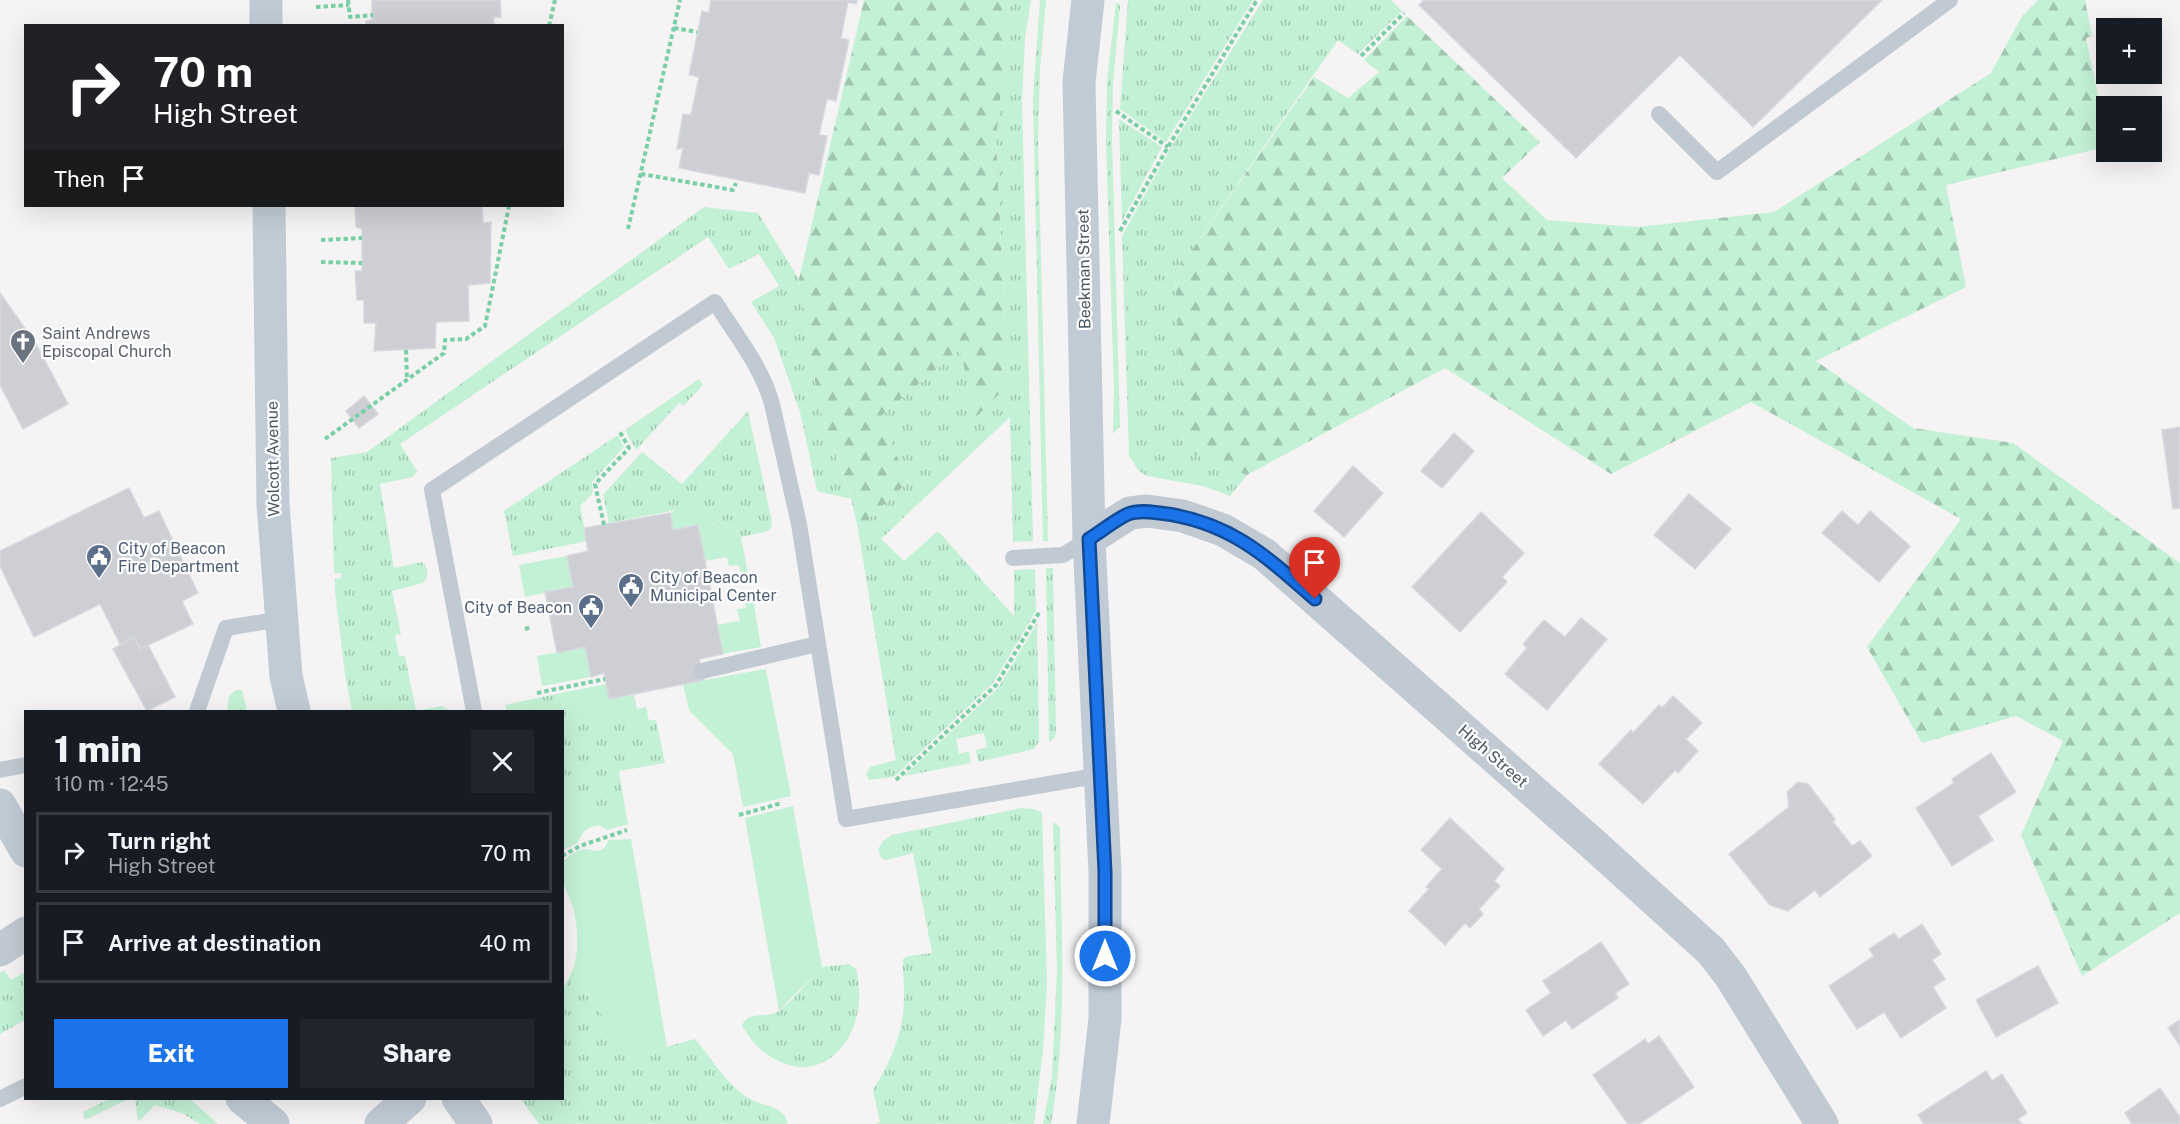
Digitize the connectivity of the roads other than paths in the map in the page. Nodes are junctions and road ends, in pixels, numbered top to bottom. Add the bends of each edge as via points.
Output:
1 (266, 0) edge
2 (1088, 0) edge
3 (1950, 0) edge
4 (266, 24) edge
5 (1659, 114) dead end
6 (269, 207) edge
7 (1089, 539) junction
8 (1013, 558) dead end
9 (282, 619) junction
10 (817, 644) junction
11 (702, 671) dead end
12 (197, 710) edge
13 (294, 710) edge
14 (474, 710) edge
15 (24, 765) edge
16 (0, 770) edge
17 (1101, 775) junction
18 (0, 805) edge
19 (24, 847) edge
20 (24, 934) edge
21 (0, 950) edge
22 (24, 1087) edge
23 (0, 1099) edge
24 (244, 1100) edge
25 (408, 1100) edge
26 (459, 1100) edge
27 (273, 1124) edge
28 (381, 1124) edge
29 (476, 1124) edge
30 (1093, 1124) edge
31 (1822, 1124) edge

1 - 4 street
2 - 7 street, Beekman Street via 1079,82
3 - 5 lane via 1717,172
6 - 9 street, Wolcott Avenue via 273,504
7 - 8 lane via 1064,555
7 - 17 street, Beekman Street
7 - 31 street, High Street via 1130,513 1147,511 1183,516 1223,530 1264,554 1711,951
9 - 12 lane via 226,628
9 - 13 street, Wolcott Avenue via 286,676
10 - 11 lane
10 - 14 lane via 799,524 768,388 715,302 432,490
10 - 17 lane via 846,819
15 - 16 lane
17 - 30 street, Beekman Street via 1105,1019
18 - 19 street
20 - 21 street
22 - 23 lane
24 - 27 street
25 - 28 street
26 - 29 street

